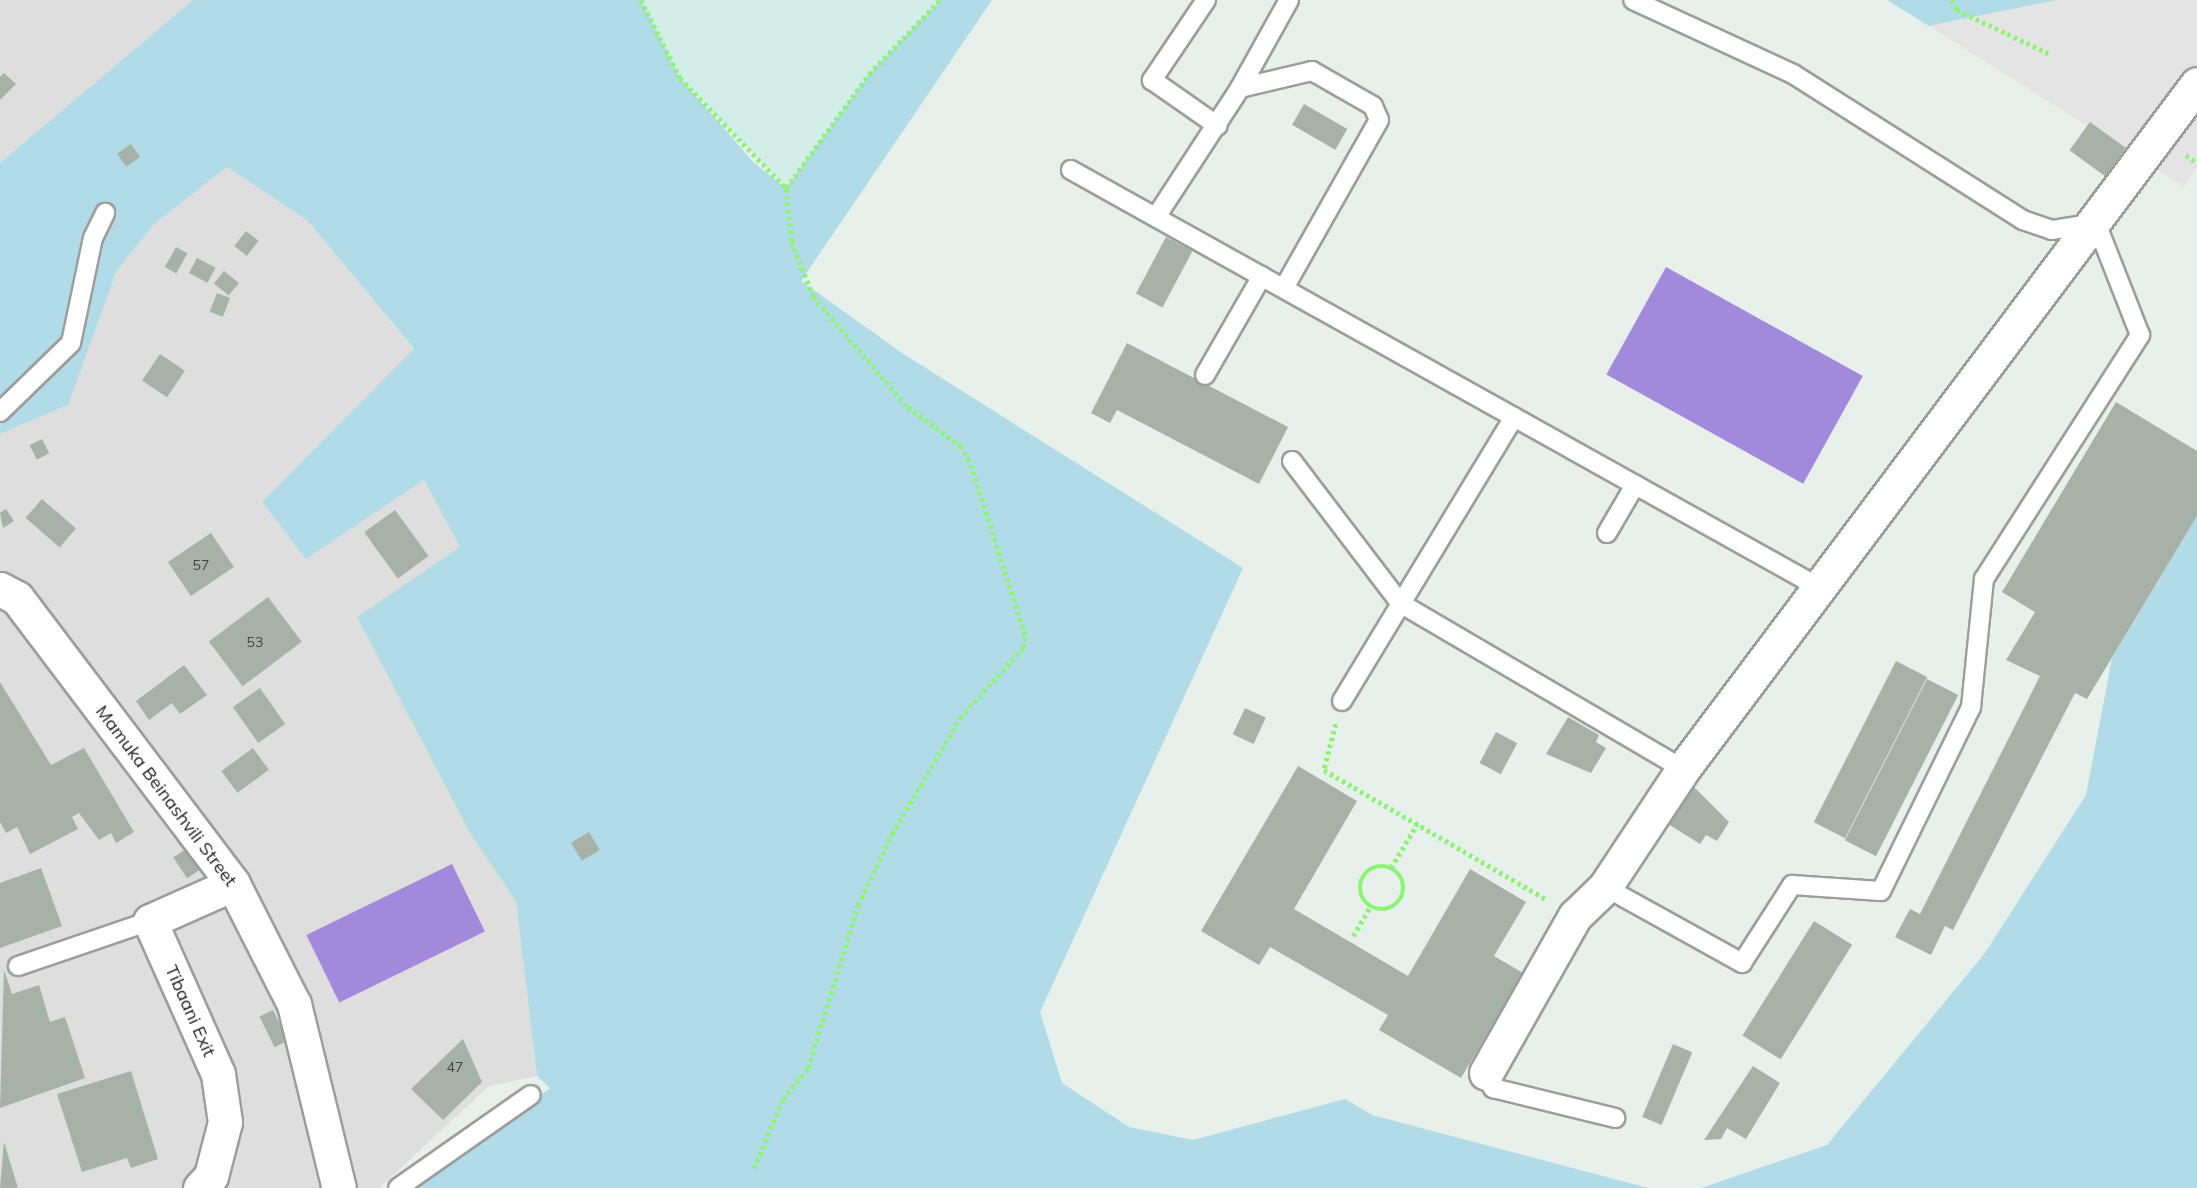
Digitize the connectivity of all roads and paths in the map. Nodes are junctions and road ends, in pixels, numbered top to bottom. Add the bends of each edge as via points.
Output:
1 (641, 0) edge
2 (940, 0) edge
3 (1206, 0) edge
4 (1289, 0) edge
5 (1633, 0) edge
6 (1952, 0) edge
7 (2048, 53) dead end
8 (2197, 83) edge
9 (1240, 88) junction
10 (1218, 125) junction
11 (1071, 170) dead end
12 (786, 188) junction
13 (105, 213) dead end
14 (1156, 217) junction
15 (2096, 223) junction
16 (1262, 276) junction
17 (1284, 288) junction
18 (1205, 375) dead end
19 (0, 412) edge
20 (1514, 417) junction
21 (1292, 460) dead end
22 (1634, 485) junction
23 (1607, 534) dead end
24 (1819, 588) junction
25 (0, 589) edge
26 (1400, 603) junction
27 (1342, 701) joint
28 (1683, 769) junction
29 (1417, 824) junction
30 (1391, 868) junction
31 (233, 884) junction
32 (1605, 887) junction
33 (1370, 906) junction
34 (1575, 916) junction
35 (150, 921) junction
36 (1353, 936) dead end
37 (18, 966) dead end
38 (1486, 1073) joint
39 (531, 1095) dead end
40 (1615, 1118) dead end
41 (754, 1168) dead end
42 (200, 1188) edge
43 (339, 1188) edge
44 (398, 1188) edge

1 - 12 path via 680,78
2 - 12 path via 869,74
3 - 10 lane via 1152,80
4 - 9 lane
5 - 15 lane via 1793,74 2023,220 2052,230
6 - 7 path via 1957,10
8 - 15 street
9 - 10 lane
9 - 17 lane via 1312,71 1373,106 1379,120
10 - 14 lane
11 - 14 lane
12 - 41 path via 792,241 813,297 906,406 961,447 969,461 1025,635 1023,648 953,728 892,834 858,905 808,1068 783,1098
13 - 19 lane via 93,238 71,343
14 - 16 lane
15 - 24 street
15 - 32 lane via 2140,335 1984,579 1971,707 1881,891 1792,885 1742,963
16 - 17 lane
16 - 18 lane
17 - 20 lane
20 - 22 lane
20 - 26 lane
21 - 26 lane
22 - 23 lane
22 - 24 lane
24 - 28 street
25 - 31 street, Mamuka Beinashvili Street via 17,598
26 - 27 lane
26 - 28 lane
27 - 29 path via 1324,771
28 - 32 street
29 - 30 path
29 - 34 path
30 - 33 path via 1364,874 1361,895
30 - 33 path via 1401,877 1401,898 1391,907
31 - 35 street
31 - 43 street, Mamuka Beinashvili Street via 294,1004
32 - 34 street
33 - 36 path
34 - 38 street
35 - 37 lane
35 - 42 street, Tibaani Exit via 218,1074 225,1122 211,1176
38 - 40 lane via 1493,1088
39 - 44 lane

